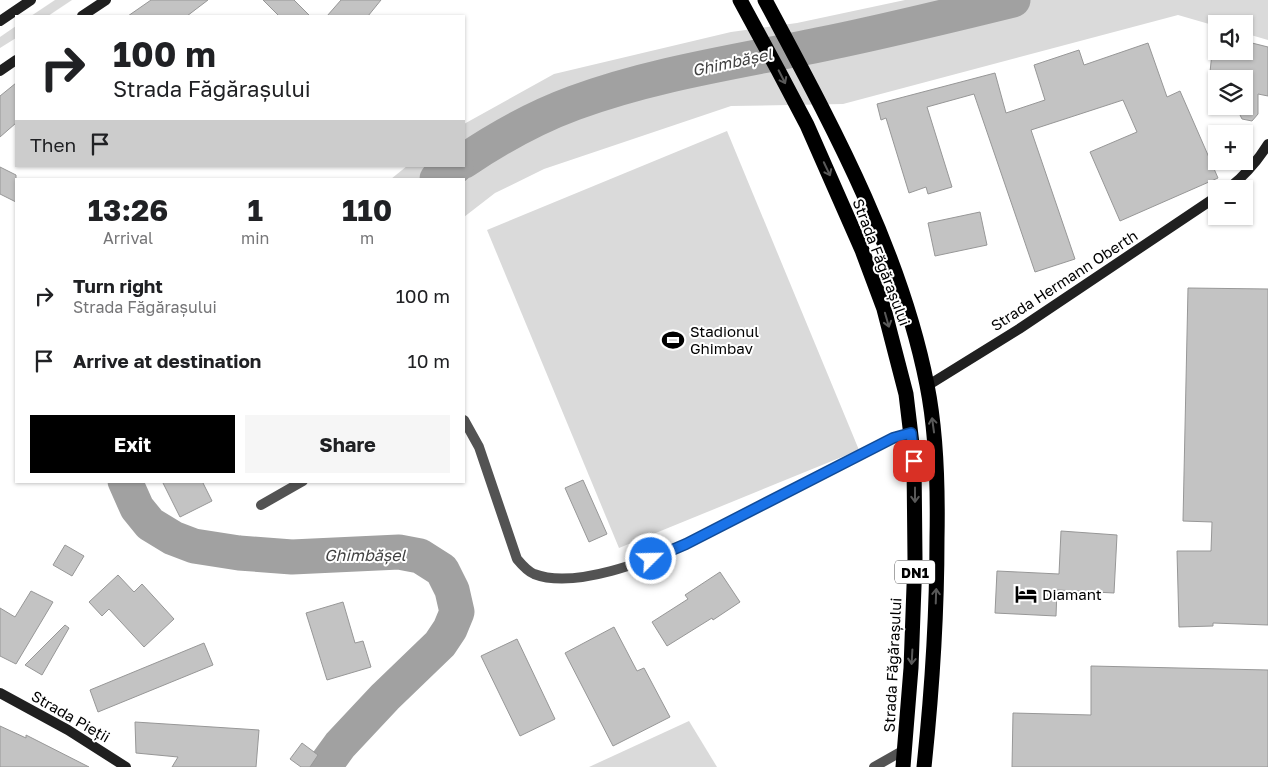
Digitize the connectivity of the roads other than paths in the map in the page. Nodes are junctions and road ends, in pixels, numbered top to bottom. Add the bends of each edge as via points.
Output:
1 (31, 0) edge
2 (106, 0) edge
3 (765, 0) edge
4 (741, 2) edge
5 (84, 15) edge
6 (0, 21) edge
7 (15, 61) edge
8 (0, 71) edge
9 (1268, 144) edge
10 (1239, 180) edge
11 (1208, 202) edge
12 (928, 386) junction
13 (465, 422) edge
14 (911, 433) junction
15 (300, 483) edge
16 (262, 505) dead end
17 (0, 693) edge
18 (904, 750) junction
19 (126, 767) edge
20 (874, 767) edge
21 (903, 767) edge
22 (924, 767) edge

1 - 6 main road
2 - 5 main road
3 - 12 highway, Strada Făgărașului / DN1 via 827,118 884,242 906,302
4 -> 14 highway, Strada Făgărașului / DN1 via 807,125 862,250 884,309 904,386
7 - 8 main road
9 - 10 main road
11 - 12 main road, Strada Hermann Oberth
22 -> 12 highway, Strada Făgărașului / DN1 via 930,712 937,561 936,461
13 - 14 street via 479,447 517,559 535,574 576,578 651,559 686,544 885,442
14 -> 18 highway, Strada Făgărașului / DN1 via 916,559
15 - 16 street
17 - 19 main road, Strada Pieții via 68,730
18 - 20 street
18 - 21 highway, Strada Făgărașului / DN1

